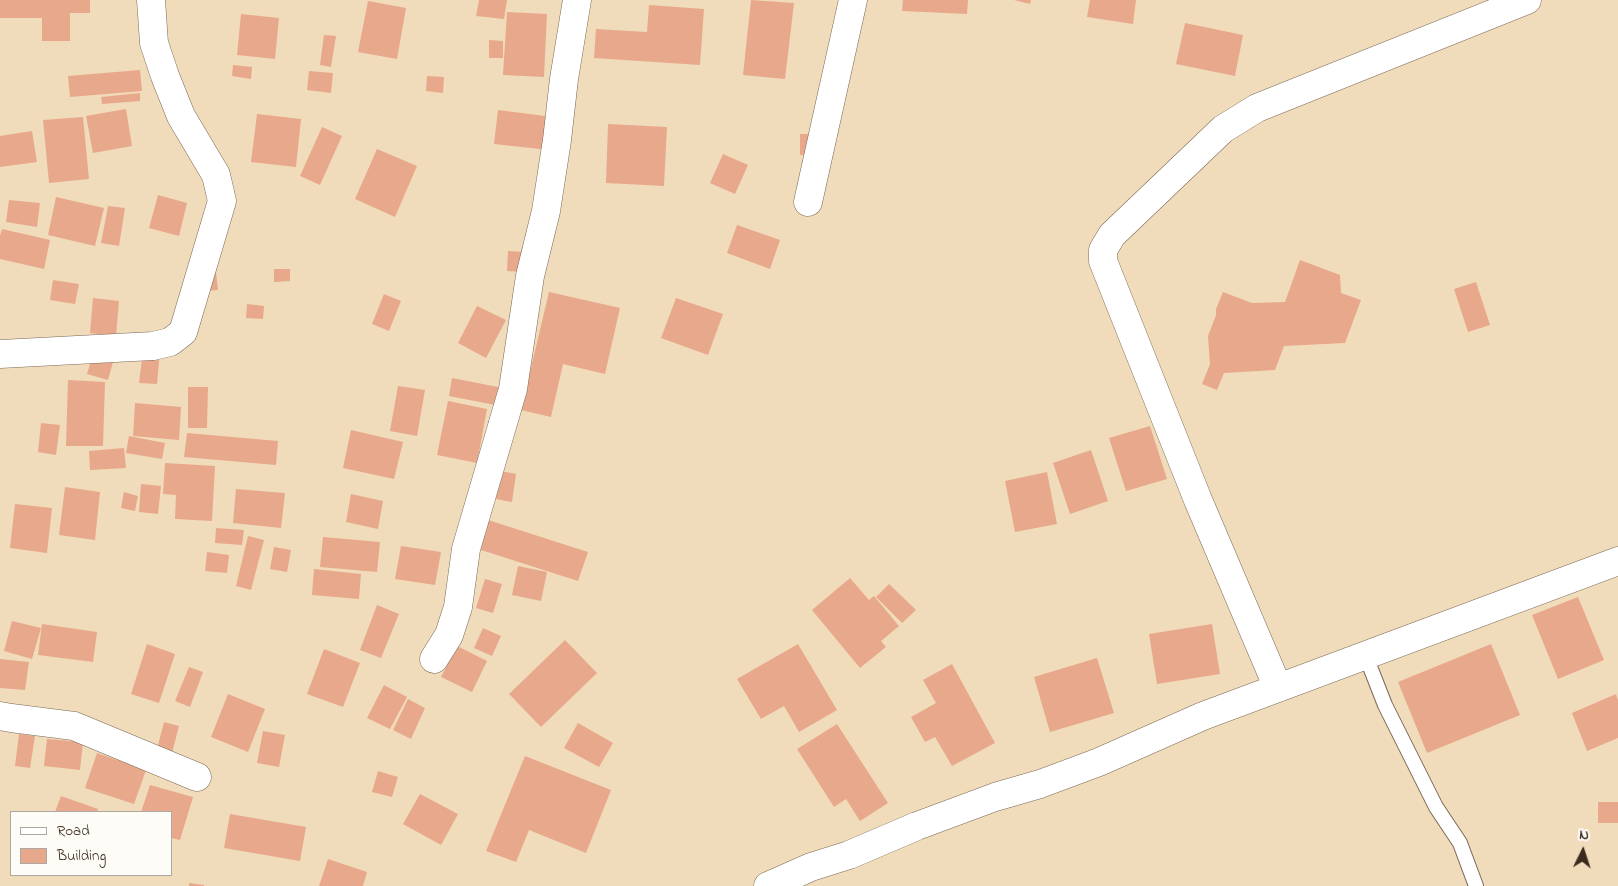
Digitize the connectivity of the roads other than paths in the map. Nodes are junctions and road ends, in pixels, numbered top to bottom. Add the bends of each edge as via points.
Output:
1 (151, 0) edge
2 (578, 0) edge
3 (853, 0) edge
4 (1527, 0) edge
5 (808, 202) dead end
6 (0, 354) edge
7 (1618, 561) edge
8 (1365, 654) junction
9 (434, 660) dead end
10 (1278, 688) junction
11 (0, 716) edge
12 (197, 777) dead end
13 (768, 886) edge
14 (1476, 886) edge

1 - 6 street via 154,43 165,76 181,116 216,175 222,201 183,332 170,342 153,346
2 - 9 street via 546,211 530,276 513,390 466,549 458,608 449,635
3 - 5 street
4 - 10 street via 1257,108 1238,119 1223,129 1112,236 1103,250 1103,261 1198,500
7 - 8 street
8 - 10 street
8 - 14 lane via 1385,706 1436,807 1460,843
10 - 13 street via 1203,716 1099,762 995,797
11 - 12 street via 74,726

